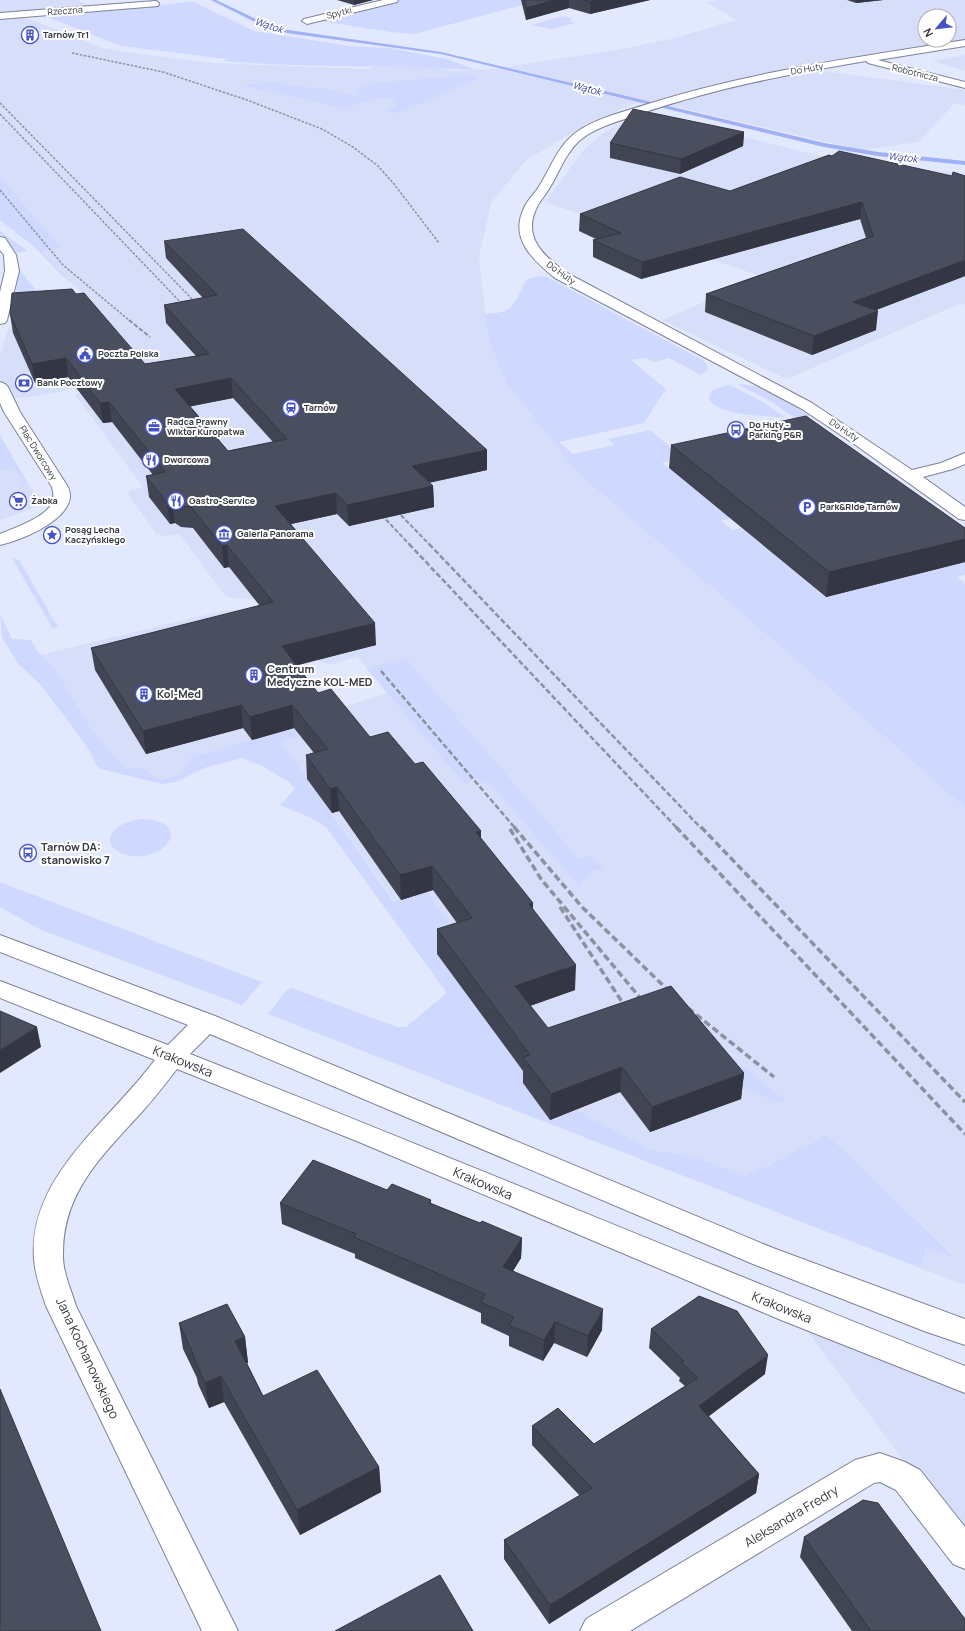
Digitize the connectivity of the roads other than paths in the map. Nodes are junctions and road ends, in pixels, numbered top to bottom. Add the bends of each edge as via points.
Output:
1 (394, 0) edge
2 (155, 4) dead end
3 (0, 16) edge
4 (307, 21) dead end
5 (965, 43) edge
6 (865, 59) junction
7 (965, 85) edge
8 (0, 241) edge
9 (0, 320) edge
10 (0, 388) edge
11 (965, 458) edge
12 (909, 476) junction
13 (965, 515) edge
14 (3, 538) edge
15 (0, 943) edge
16 (0, 989) edge
17 (206, 1022) junction
18 (173, 1057) junction
19 (965, 1332) edge
20 (965, 1380) edge
21 (965, 1552) edge
22 (220, 1631) edge
23 (598, 1631) edge

1 - 4 street, Spytki
2 - 3 street, Rzeczna
5 - 6 street, Do Huty
6 - 7 street, Robotnicza
6 - 12 street, Do Huty via 736,82 663,102 581,134 570,143 528,212 524,230 529,244 545,263 560,275 807,406
8 - 9 street via 10,255 12,271
10 - 14 street, Plac Dworcowy via 12,412 60,487 62,496 53,513 34,525
11 - 12 street via 947,466
12 - 13 street, Do Huty
15 - 17 street
16 - 18 street, Krakowska
17 - 18 street, Jana Kochanowskiego
17 - 19 street via 763,1256
18 - 20 street, Krakowska
18 - 22 street, Jana Kochanowskiego via 75,1169 59,1197 50,1227 48,1254 61,1306
21 - 23 street, Aleksandra Fredry via 908,1480 880,1468 867,1470

